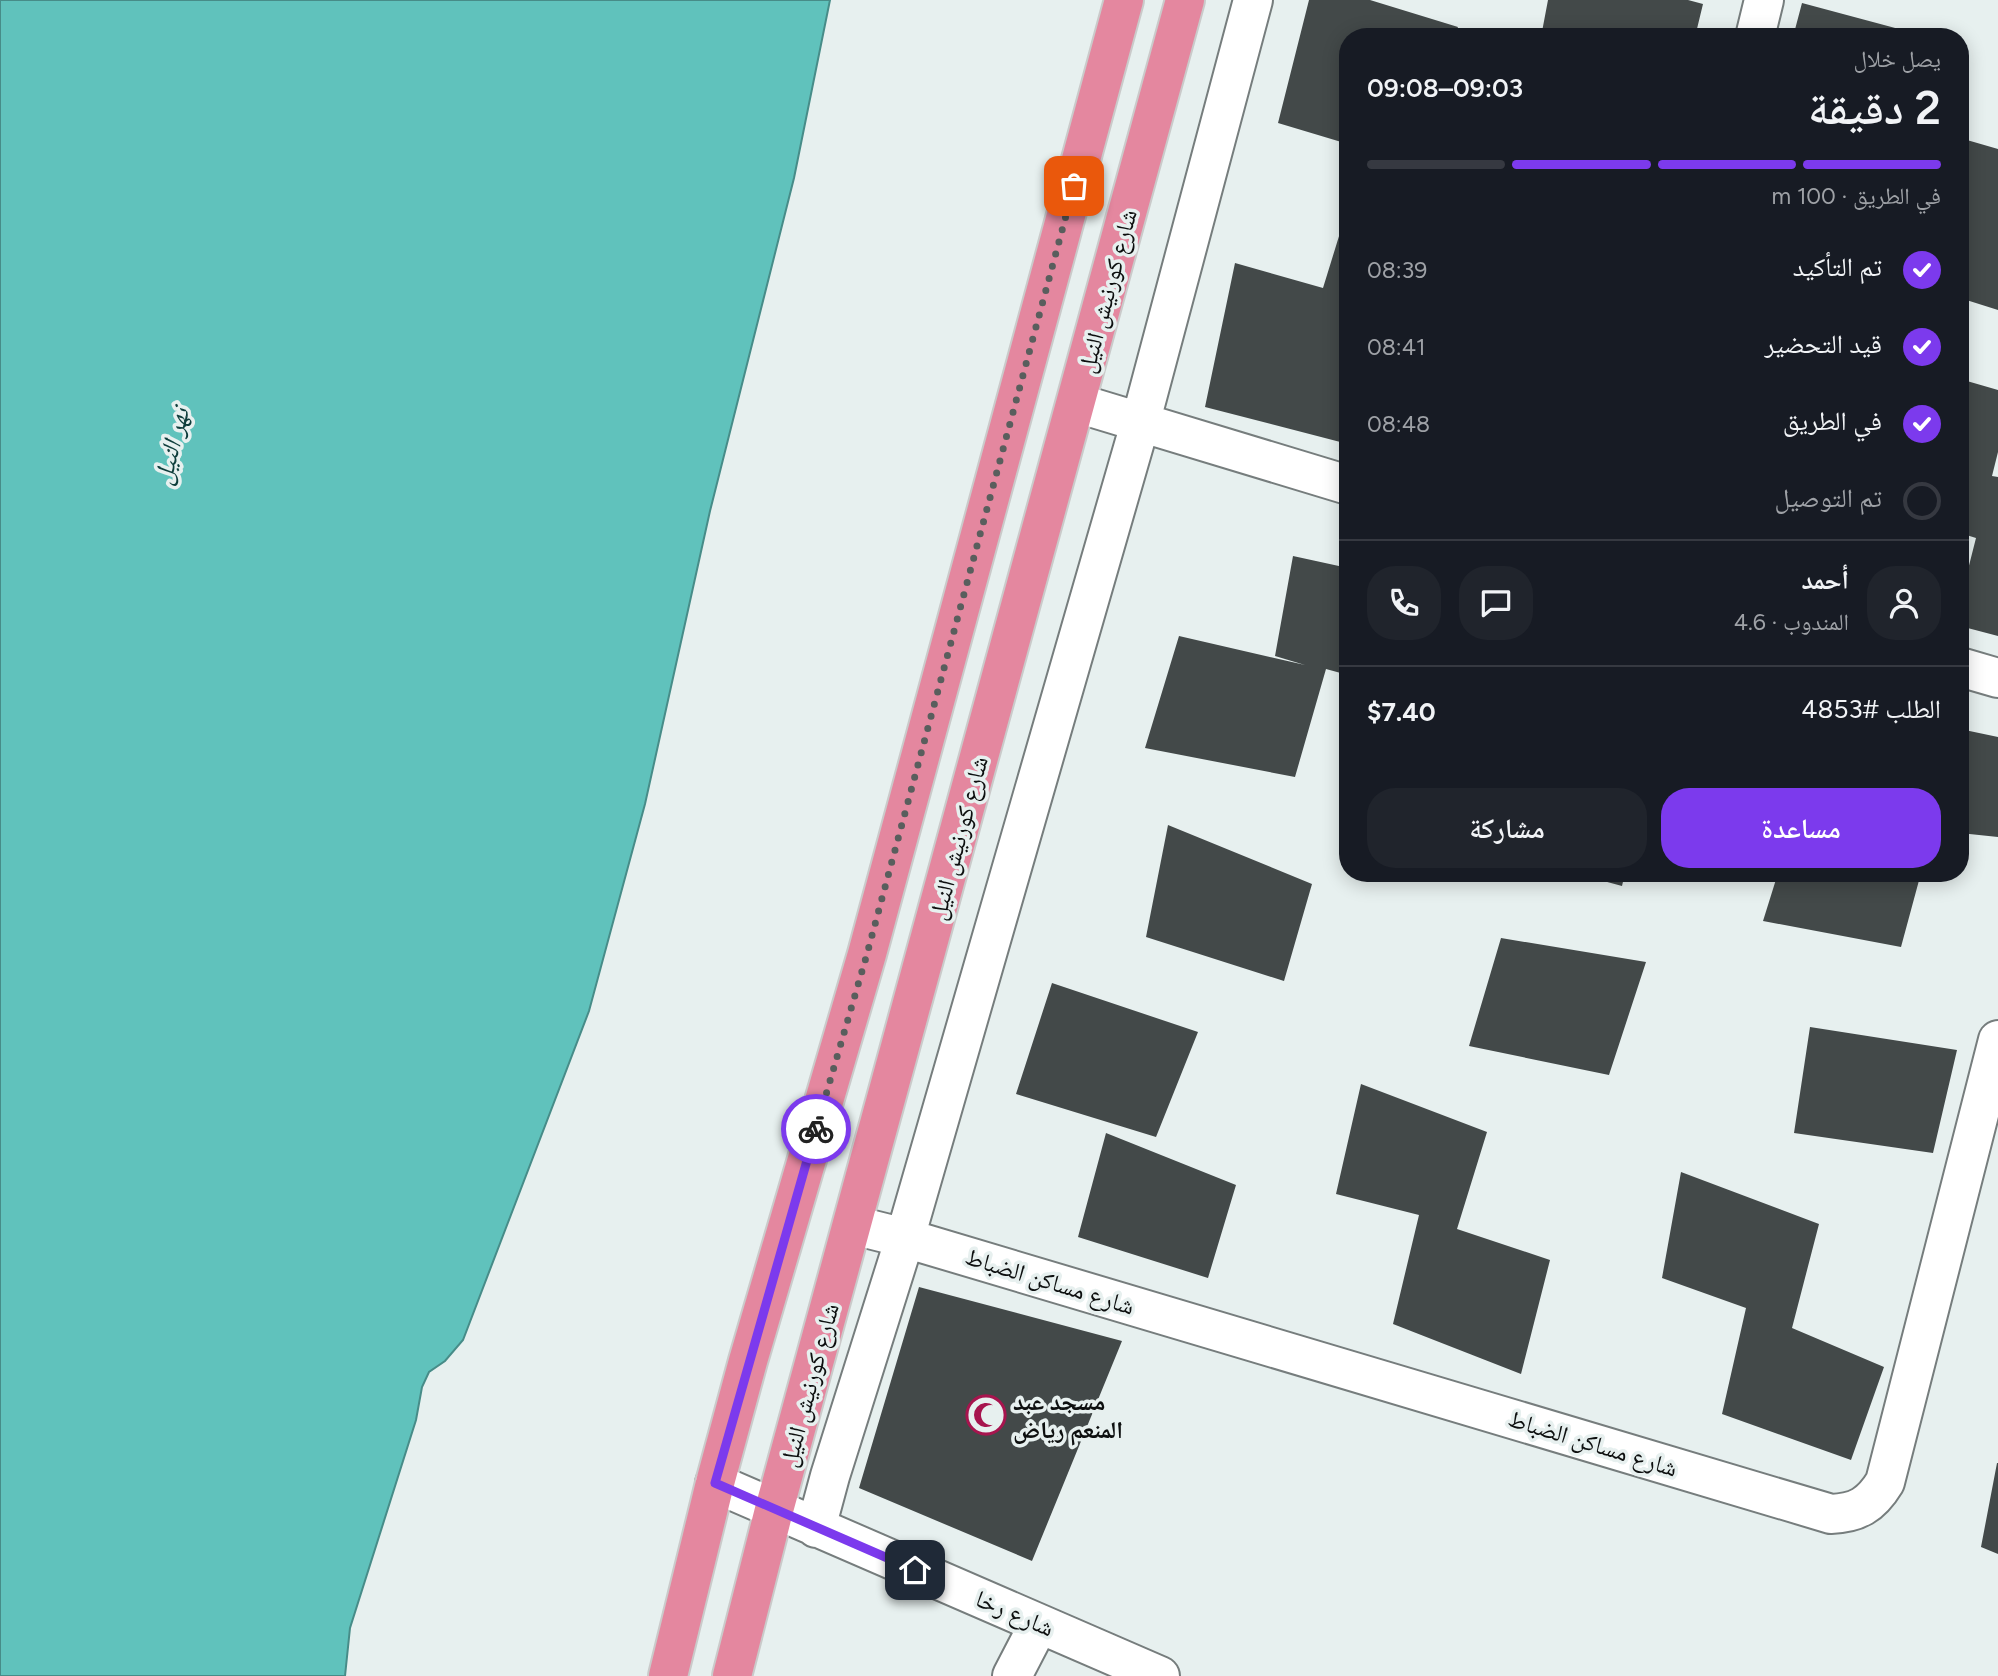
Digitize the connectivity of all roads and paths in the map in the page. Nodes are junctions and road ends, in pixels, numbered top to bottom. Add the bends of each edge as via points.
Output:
1 (1124, 0) edge
2 (1185, 0) edge
3 (1253, 0) edge
4 (1764, 0) edge
5 (1757, 28) edge
6 (1077, 403) junction
7 (1140, 424) junction
8 (1339, 482) edge
9 (1969, 670) edge
10 (1998, 678) edge
11 (867, 954) junction
12 (922, 969) junction
13 (1998, 1040) edge
14 (853, 1225) junction
15 (905, 1238) junction
16 (715, 1483) junction
17 (774, 1510) junction
18 (816, 1528) junction
19 (1039, 1624) junction
20 (1144, 1673) edge
21 (668, 1676) edge
22 (732, 1676) edge
23 (1012, 1676) edge

1 - 11 highway
2 - 6 highway, شارع كورنيش النيل
3 - 7 street
4 - 5 street
6 - 7 street
6 - 12 highway, شارع كورنيش النيل
7 - 8 street
7 - 15 street
9 - 10 street
11 - 12 highway
11 - 16 highway
12 - 14 highway, شارع كورنيش النيل
13 - 15 street, شارع مساكن الضباط via 1885,1482 1863,1508 1848,1513 1831,1514
14 - 15 street, شارع مساكن الضباط
14 - 17 highway, شارع كورنيش النيل
15 - 18 street
16 - 17 street, شارع رخا
16 - 21 highway
17 - 18 street, شارع رخا
17 - 22 highway, شارع كورنيش النيل
18 - 19 street, شارع رخا
19 - 20 street, شارع رخا
19 - 23 street

